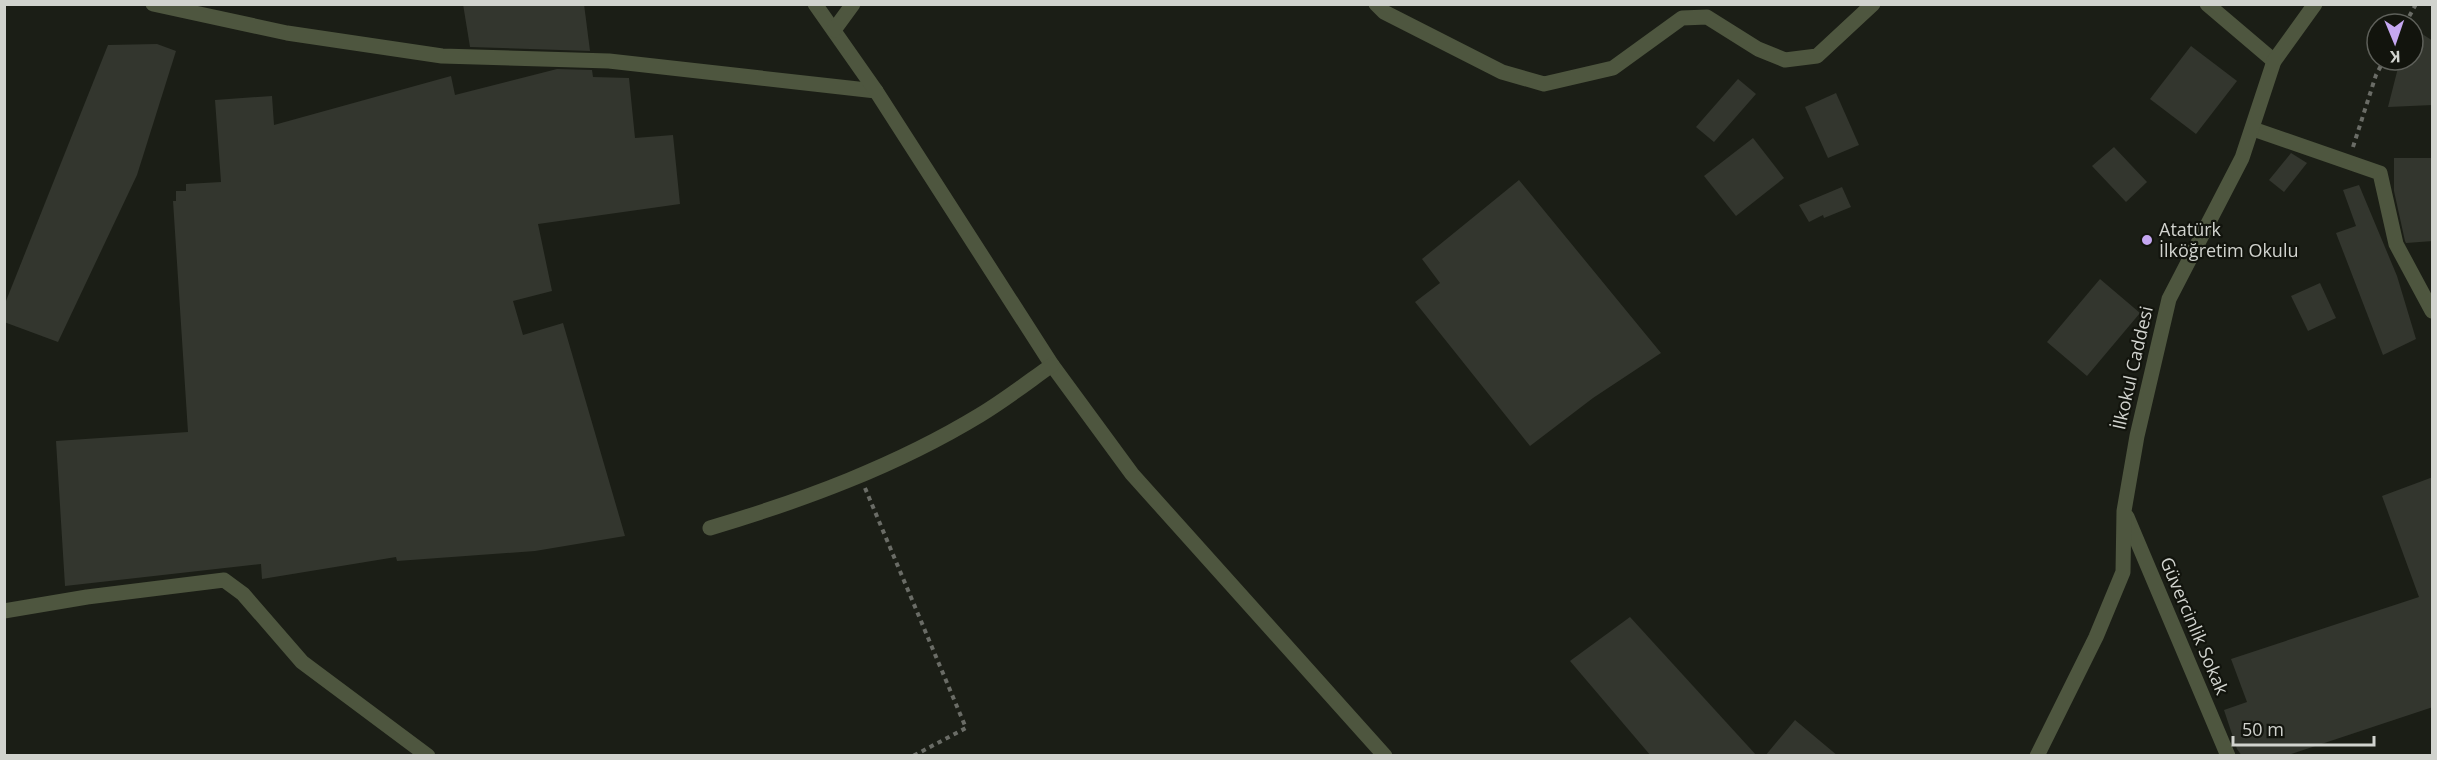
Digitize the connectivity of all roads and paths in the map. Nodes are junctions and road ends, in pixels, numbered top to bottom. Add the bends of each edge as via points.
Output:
1 (153, 4) edge
2 (815, 4) edge
3 (854, 4) edge
4 (1376, 4) edge
5 (1873, 4) edge
6 (2207, 4) edge
7 (2315, 4) edge
8 (834, 30) junction
9 (2274, 61) junction
10 (2378, 72) edge
11 (876, 91) junction
12 (2253, 129) junction
13 (2349, 161) junction
14 (2433, 311) edge
15 (1052, 365) junction
16 (860, 476) junction
17 (2124, 511) junction
18 (710, 528) dead end
19 (4, 611) edge
20 (428, 756) edge
21 (913, 756) edge
22 (1385, 756) edge
23 (2037, 756) edge
24 (2228, 756) edge

1 - 11 street via 287,33 442,56 609,61
2 - 8 street
3 - 8 street
4 - 5 street via 1384,12 1502,72 1544,84 1613,68 1682,18 1707,17 1758,49 1785,60 1816,57
6 - 9 street
7 - 9 street, İlkokul Caddesi
8 - 11 street
9 - 12 street, İlkokul Caddesi
10 - 13 path
11 - 15 street
12 - 13 street
12 - 17 street, İlkokul Caddesi via 2169,299
13 - 14 street via 2380,173 2397,244
15 - 16 street via 981,415
15 - 22 street via 1132,474
16 - 18 street via 789,504
16 - 21 path via 966,728
17 - 23 street, İlkokul Caddesi via 2123,572 2096,637
17 - 24 street, Güvercinlik Sokak
19 - 20 street via 110,593 224,580 243,594 302,662

